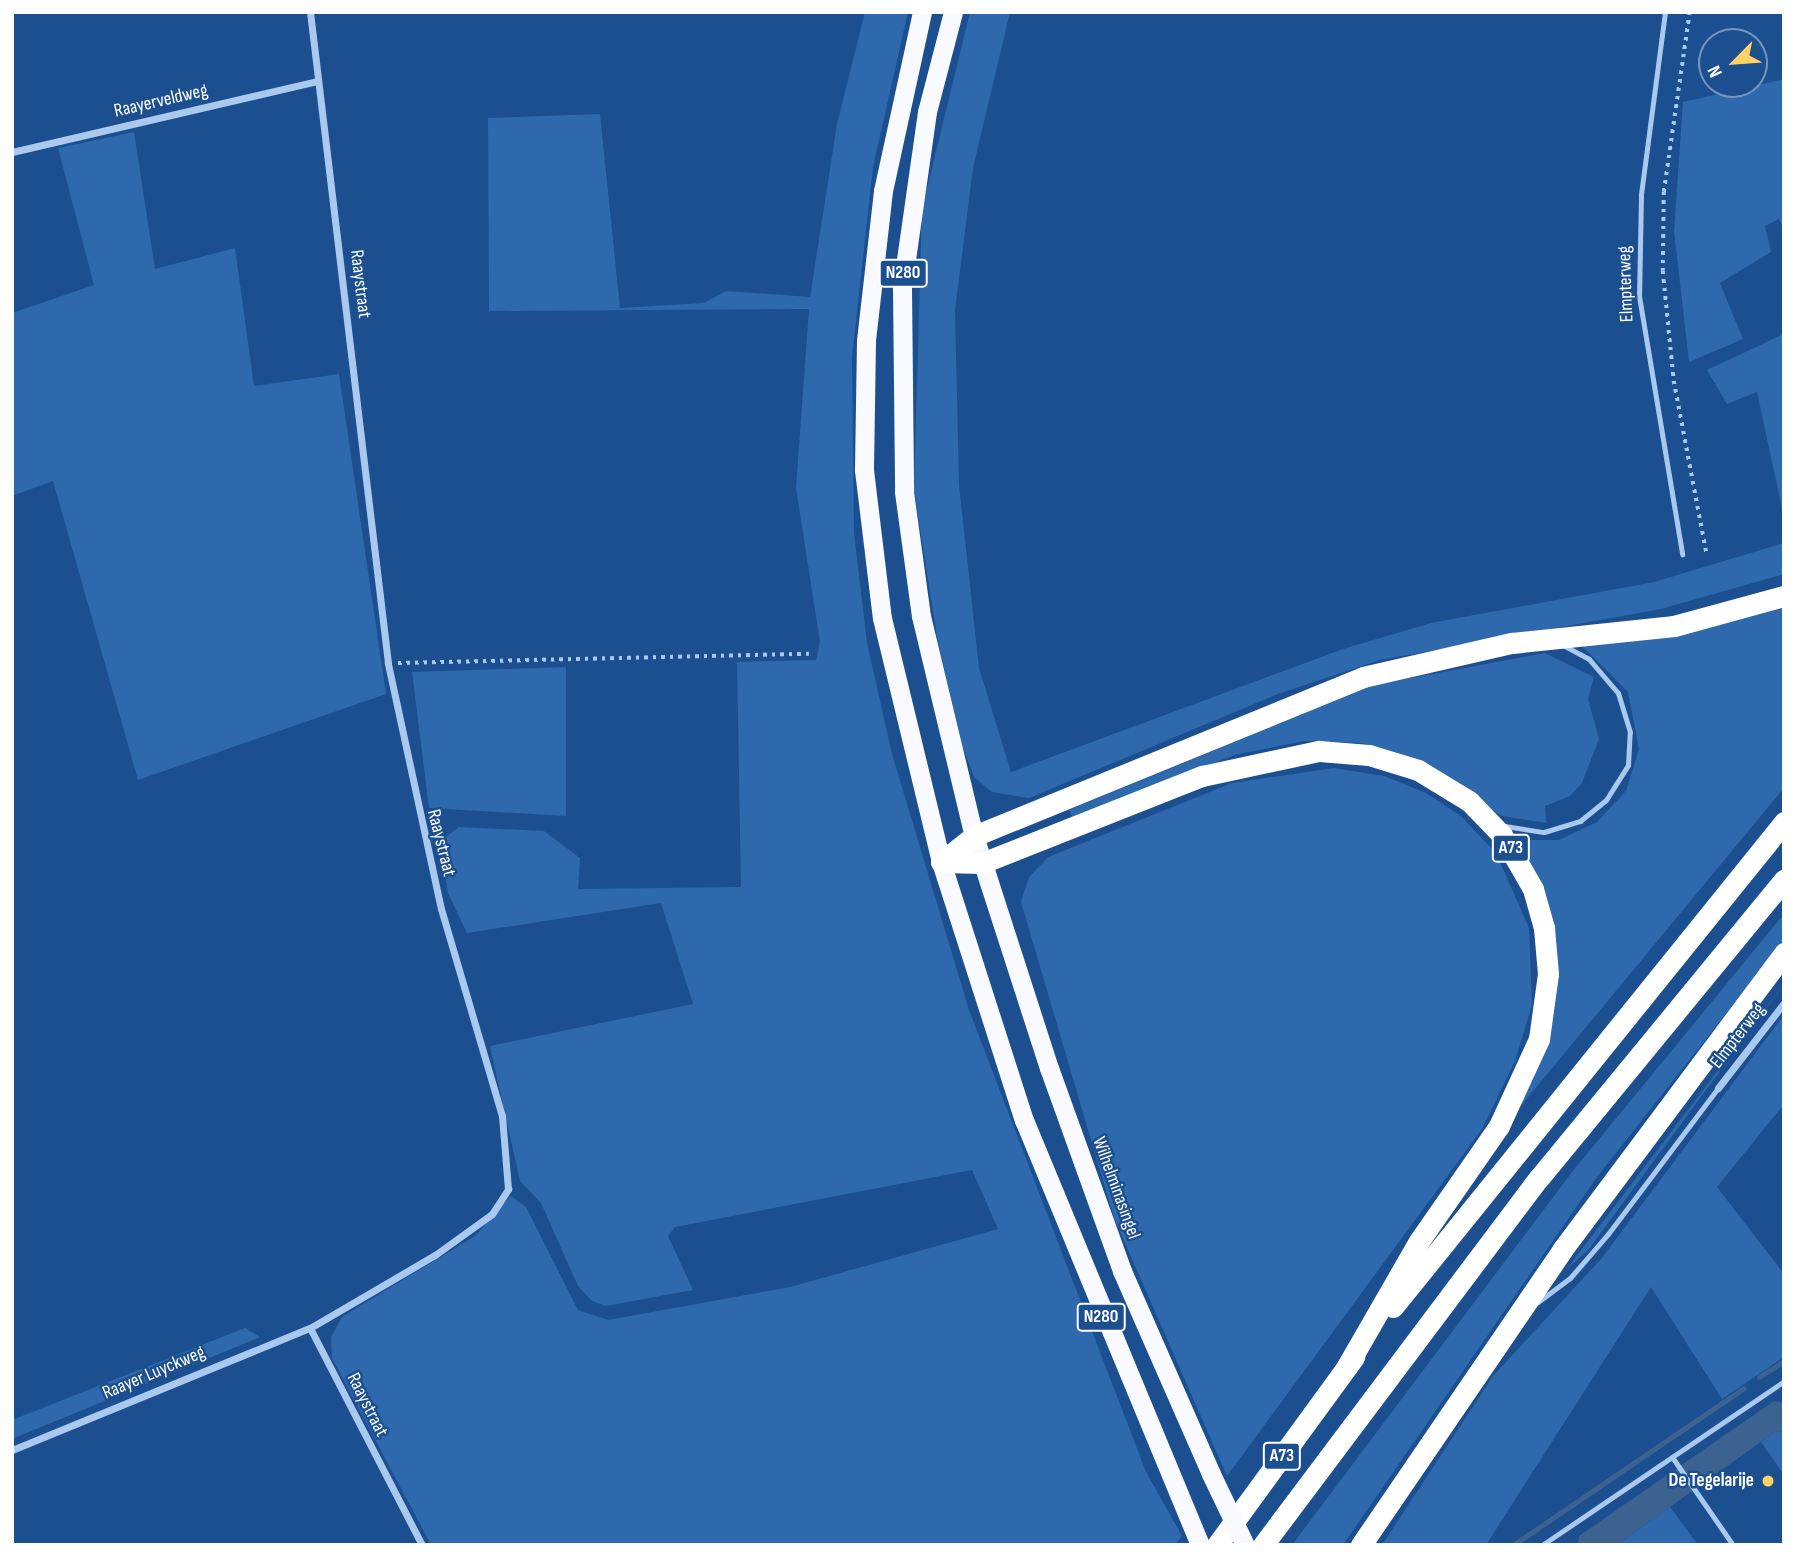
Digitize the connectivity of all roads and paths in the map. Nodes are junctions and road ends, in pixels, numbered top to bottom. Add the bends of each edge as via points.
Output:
1 (310, 12) edge
2 (922, 12) edge
3 (954, 12) edge
4 (1665, 12) edge
5 (1690, 12) edge
6 (317, 81) junction
7 (12, 152) edge
8 (1682, 554) dead end
9 (1707, 556) dead end
10 (1784, 596) edge
11 (1546, 638) junction
12 (809, 654) dead end
13 (388, 663) junction
14 (1784, 822) edge
15 (1491, 823) junction
16 (974, 836) junction
17 (941, 862) junction
18 (982, 863) junction
19 (1784, 880) edge
20 (1784, 953) edge
21 (1784, 1003) edge
22 (1718, 1088) joint
23 (1513, 1320) junction
24 (310, 1328) junction
25 (1346, 1368) junction
26 (1784, 1381) edge
27 (12, 1450) edge
28 (1672, 1457) junction
29 (422, 1545) edge
30 (1200, 1545) edge
31 (1217, 1545) edge
32 (1245, 1545) edge
33 (1263, 1545) edge
34 (1361, 1545) edge
35 (1542, 1545) edge
36 (1733, 1545) edge

1 - 6 street, Raaystraat
2 - 17 highway, N280 via 898,108 874,250 864,470 889,659
3 - 16 highway, N280 via 908,225 900,415 919,605
4 - 8 lane, Elmpterweg via 1641,195 1639,296
5 - 9 path via 1664,192 1662,271 1674,381
6 - 7 street, Raayerveldweg
6 - 13 street, Raaystraat
10 - 11 highway via 1674,626
11 - 15 lane via 1589,659 1613,685 1628,720 1628,765 1606,800 1571,825 1544,832
11 - 16 highway via 1397,667 1324,690
12 - 13 path
13 - 24 street, Raaystraat via 438,897 502,1116 509,1189 492,1214 436,1255
14 - 25 highway, A73
15 - 18 highway, A73 via 1458,793 1407,765 1357,753 1308,751 1202,776
15 - 25 highway, A73 via 1523,867 1544,928 1548,974 1539,1039 1499,1126 1419,1241
16 - 17 highway
16 - 18 highway, Wilhelminasingel / N280
17 - 18 highway, A73
17 - 30 highway, N280 via 1042,1166
18 - 32 highway, Wilhelminasingel / N280, bridge via 1091,1191
19 - 33 highway, A73 via 1539,1178
20 - 23 highway
21 - 22 street, Elmpterweg
22 - 23 lane via 1570,1278
23 - 34 highway
24 - 27 street, Raayer Luyckweg
24 - 29 street, Raaystraat
25 - 31 highway, A73
26 - 28 lane
28 - 35 lane
28 - 36 lane

